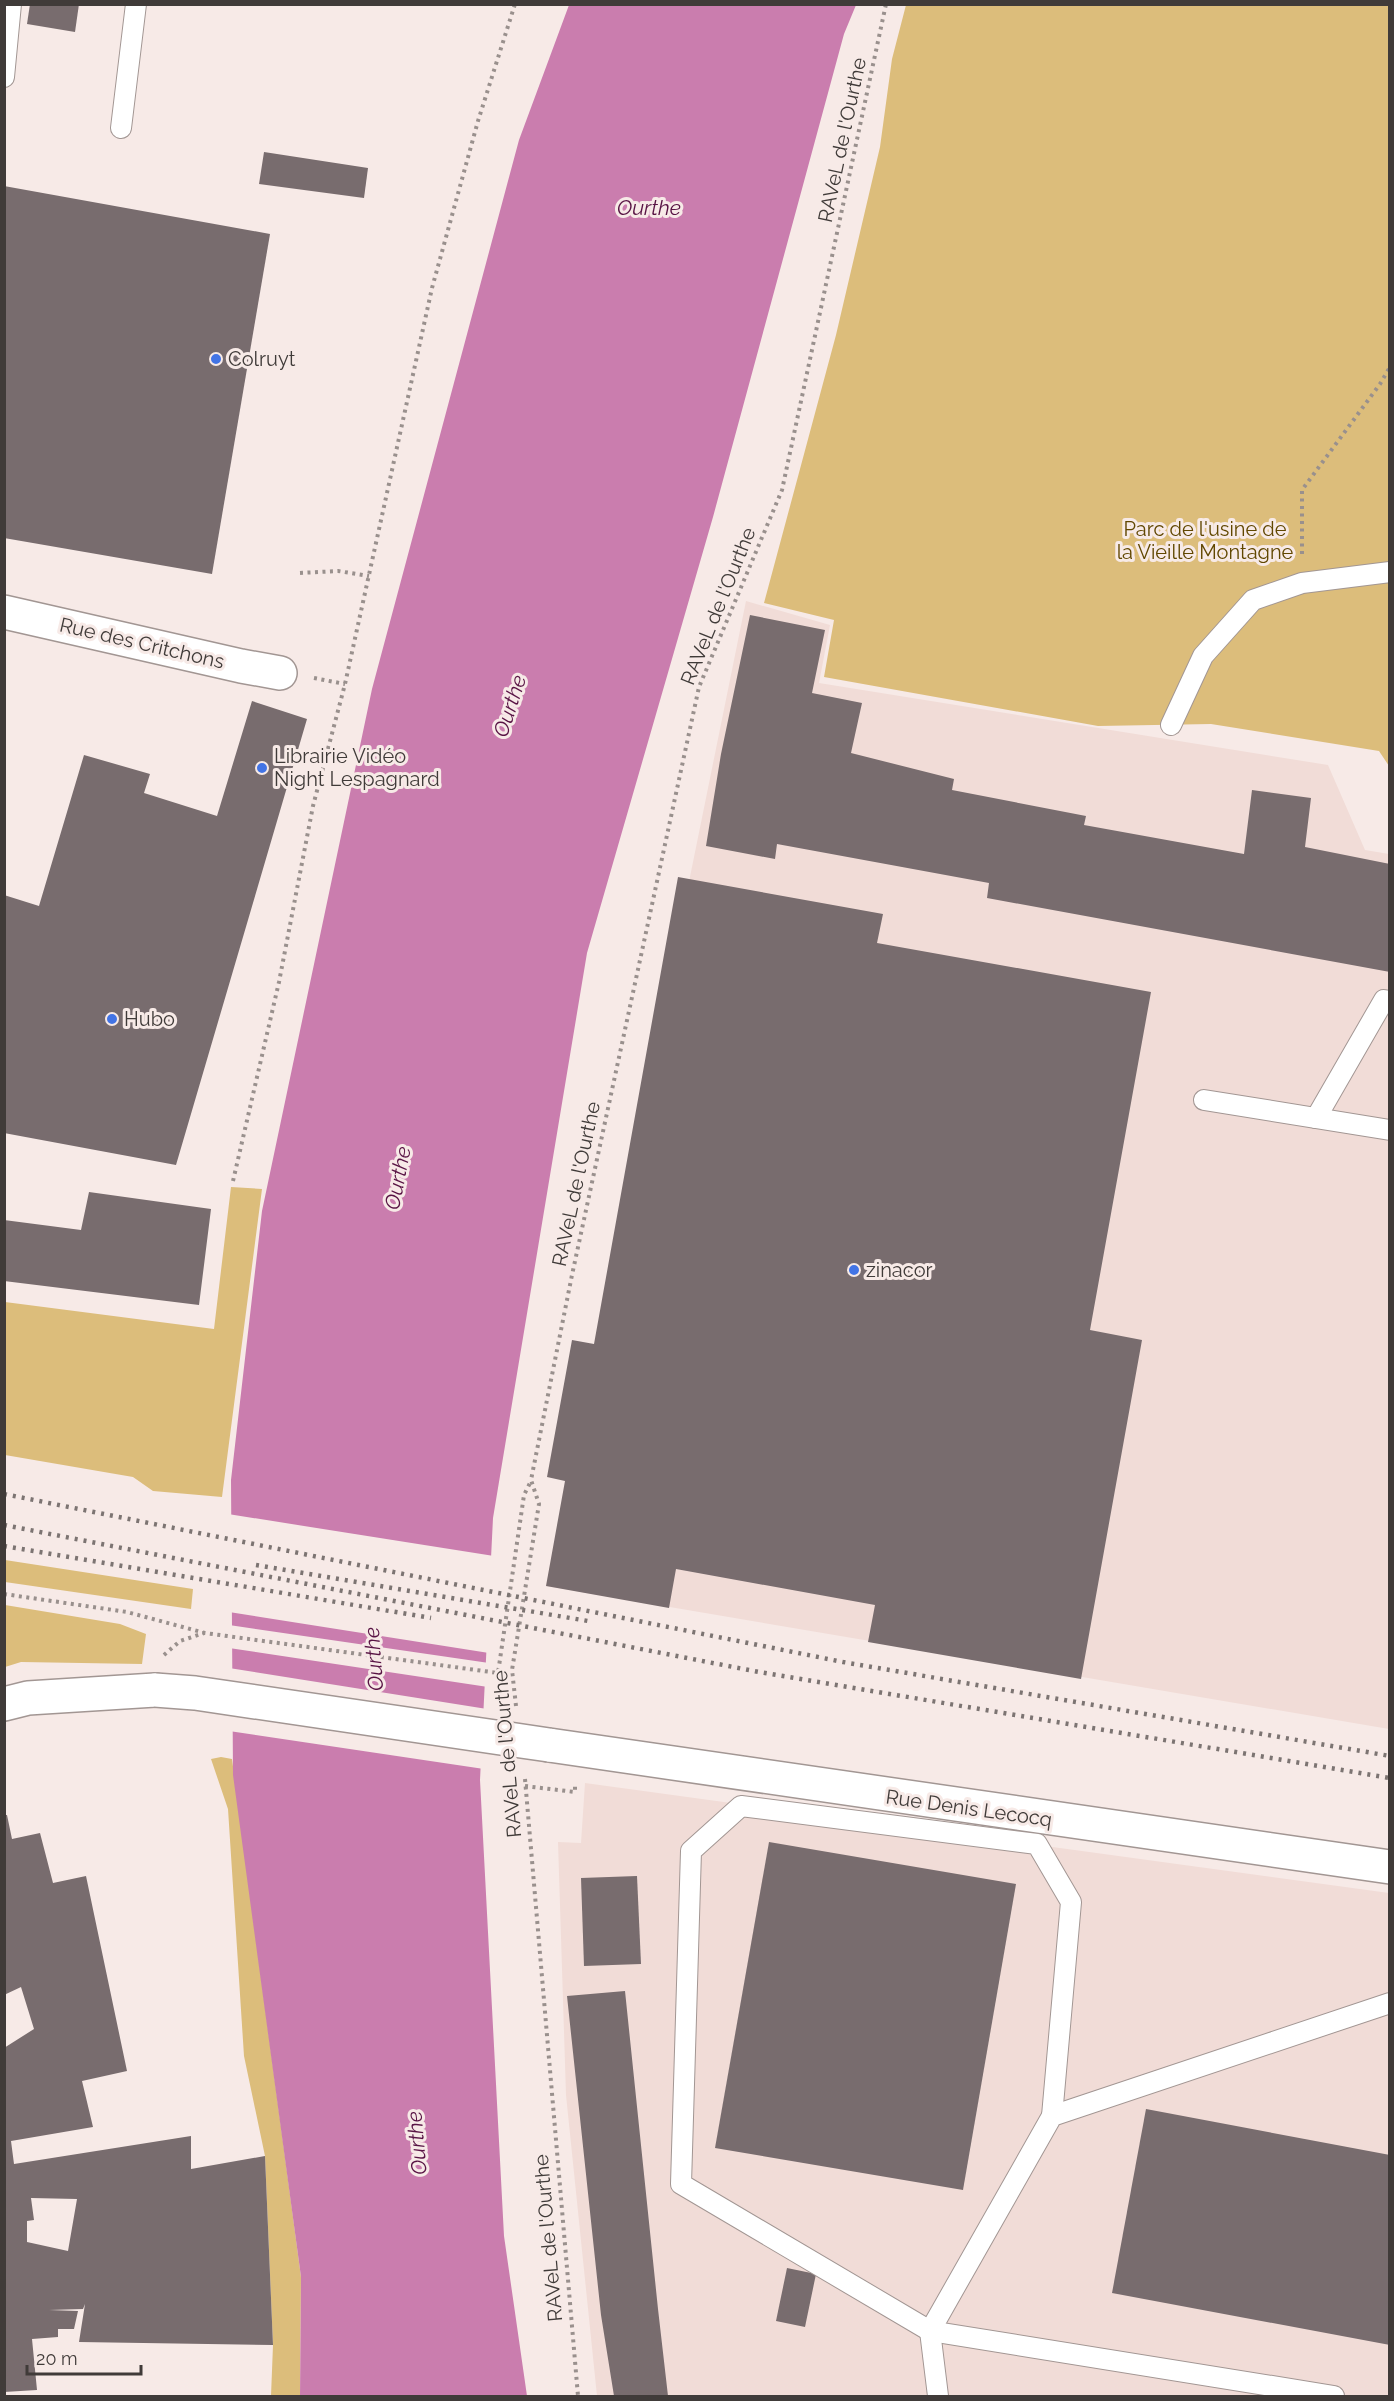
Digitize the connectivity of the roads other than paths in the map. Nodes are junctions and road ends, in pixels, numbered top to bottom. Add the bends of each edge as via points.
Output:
1 (11, 4) edge
2 (136, 4) edge
3 (4, 77) edge
4 (122, 128) dead end
5 (1389, 572) edge
6 (4, 612) edge
7 (280, 673) dead end
8 (1171, 725) dead end
9 (1389, 1001) edge
10 (1204, 1100) dead end
11 (1316, 1118) junction
12 (1389, 1130) edge
13 (4, 1704) edge
14 (1389, 1867) edge
15 (1389, 2003) edge
16 (1052, 2116) junction
17 (930, 2331) junction
18 (938, 2397) edge
19 (1334, 2397) edge

1 - 3 lane
2 - 4 lane
5 - 8 lane via 1302,583 1253,600 1203,656
6 - 7 street, Rue des Critchons
9 - 11 lane via 1384,1000
10 - 11 lane
11 - 12 lane
13 - 14 street, Rue Denis Lecocq, bridge via 158,1677 195,1693
15 - 16 lane
16 - 17 lane
16 - 17 lane via 1071,1902 1037,1844 741,1806 691,1851 681,2184
17 - 18 lane
17 - 19 lane

